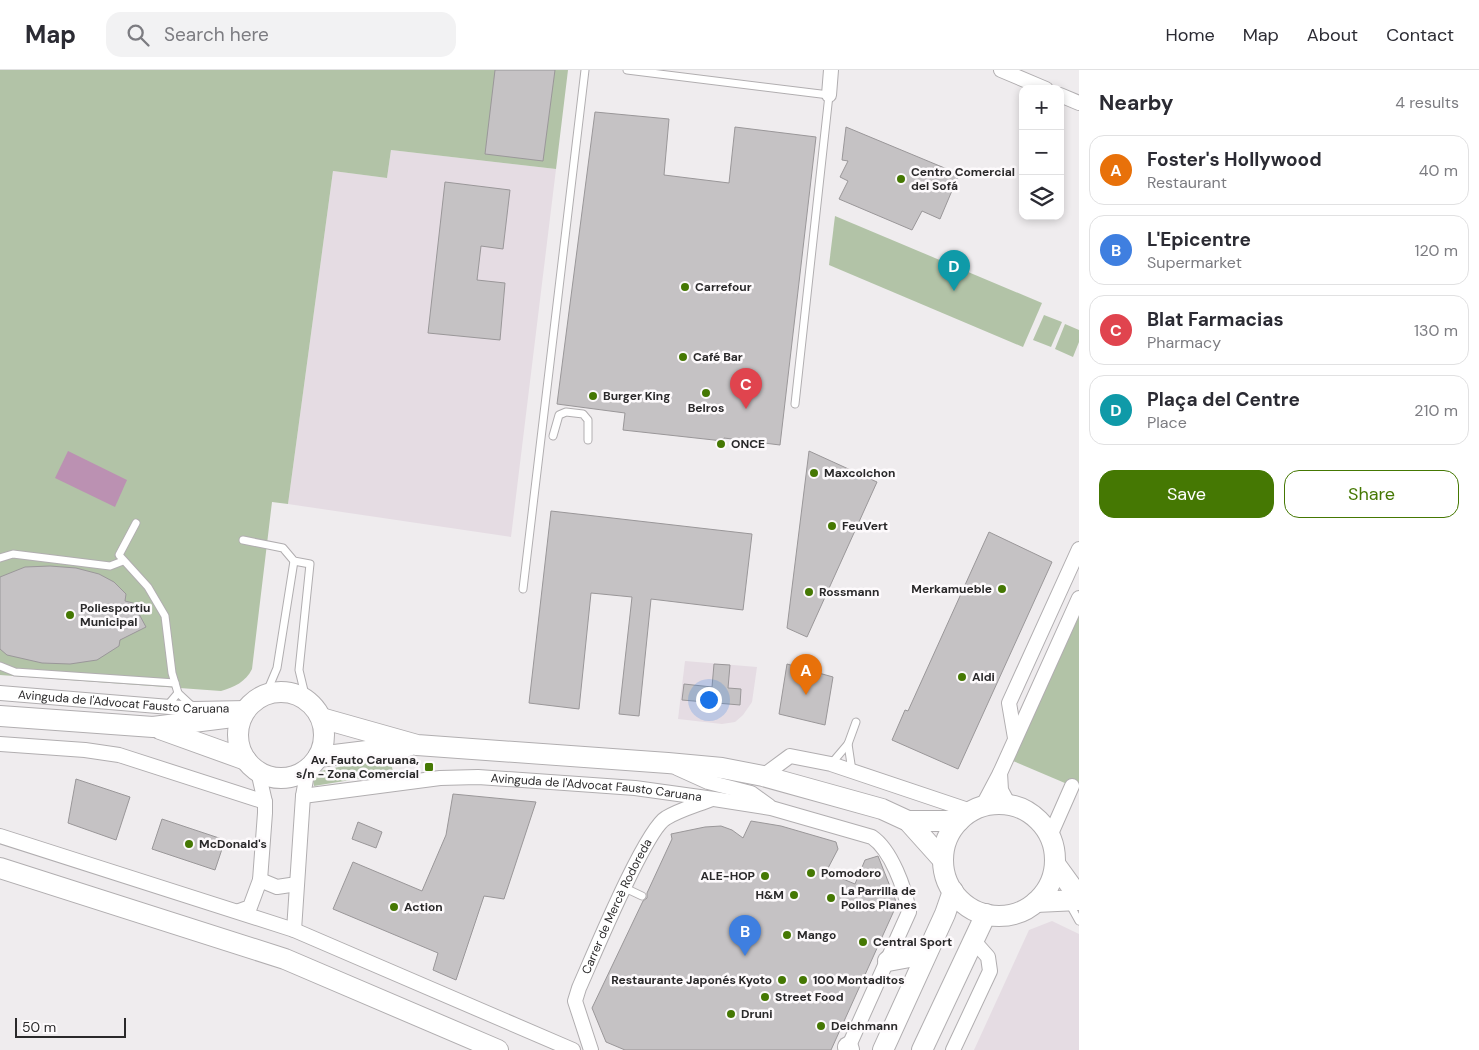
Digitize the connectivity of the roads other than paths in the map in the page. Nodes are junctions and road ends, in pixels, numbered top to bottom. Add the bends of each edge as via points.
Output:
1 (585, 70) edge
2 (627, 70) edge
3 (831, 70) edge
4 (1002, 70) edge
5 (1037, 85) edge
6 (829, 94) junction
7 (1064, 96) edge
8 (1079, 102) edge
9 (795, 404) dead end
10 (553, 436) dead end
11 (588, 440) dead end
12 (136, 523) dead end
13 (243, 540) dead end
14 (1079, 550) edge
15 (0, 558) edge
16 (123, 561) junction
17 (294, 561) junction
18 (523, 589) dead end
19 (1079, 598) edge
20 (0, 666) edge
21 (175, 683) junction
22 (178, 692) junction
23 (0, 693) edge
24 (266, 694) junction
25 (306, 699) junction
26 (167, 706) junction
27 (194, 708) junction
28 (244, 712) junction
29 (0, 716) edge
30 (321, 718) junction
31 (856, 722) dead end
32 (153, 727) junction
33 (1015, 739) junction
34 (0, 744) edge
35 (417, 744) junction
36 (848, 744) junction
37 (313, 762) junction
38 (668, 763) junction
39 (831, 764) junction
40 (252, 765) junction
41 (852, 772) junction
42 (1000, 773) junction
43 (763, 776) junction
44 (1072, 786) dead end
45 (303, 796) junction
46 (714, 799) junction
47 (265, 802) junction
48 (1009, 805) junction
49 (772, 808) junction
50 (971, 813) junction
51 (908, 821) junction
52 (0, 836) edge
53 (1050, 836) junction
54 (943, 860) junction
55 (1055, 864) junction
56 (0, 868) edge
57 (260, 880) junction
58 (297, 884) junction
59 (625, 888) junction
60 (953, 891) junction
61 (642, 896) dead end
62 (1075, 899) edge
63 (1036, 902) junction
64 (239, 911) junction
65 (986, 914) junction
66 (1079, 922) edge
67 (294, 930) junction
68 (973, 940) junction
69 (926, 954) junction
70 (888, 961) junction
71 (848, 1049) edge
72 (498, 1050) edge
73 (573, 1050) edge
74 (591, 1050) edge
75 (883, 1050) edge
76 (922, 1050) edge
77 (953, 1050) edge

1 - 18 lane
2 - 6 lane
3 - 6 street
4 - 5 street
6 - 9 lane
7 - 8 street
10 - 11 lane via 556,420 566,412 582,414 588,420
12 - 16 lane via 119,555
13 - 17 lane via 283,548
14 - 33 street via 1009,703
15 - 16 lane via 13,554 110,566
16 - 21 lane via 148,587 165,616
17 - 24 lane via 277,668
17 - 25 lane via 310,564 299,670
19 - 33 street
20 - 21 lane via 15,672
21 - 22 lane
22 - 26 lane
22 - 27 lane
23 - 26 street, Avinguda de l'Advocat Fausto Caruana
24 - 25 street via 286,691
24 - 28 street
25 - 30 street
26 - 27 street, Avinguda de l'Advocat Fausto Caruana
27 - 28 street, Avinguda de l'Advocat Fausto Caruana
28 - 32 street, Avinguda de l'Advocat Fausto Caruana
28 - 40 street via 238,738
29 - 32 street, Avinguda de l'Advocat Fausto Caruana
30 - 35 street
30 - 37 street via 324,738
31 - 36 lane
32 - 40 street, Avinguda de l'Advocat Fausto Caruana
33 - 42 street
34 - 47 street via 119,755
35 - 37 street
35 - 38 street
36 - 39 lane
36 - 41 lane
37 - 40 street via 291,777 271,777
37 - 45 street
38 - 43 street
38 - 49 street via 708,782 751,793
39 - 41 street
39 - 43 street via 790,756
40 - 47 street
41 - 50 street
42 - 48 street via 1001,790
42 - 50 street
43 - 51 street via 882,809
44 - 53 street
45 - 46 street, Avinguda de l'Advocat Fausto Caruana via 440,778 478,777 635,788
45 - 58 street
46 - 49 street, Avinguda de l'Advocat Fausto Caruana
46 - 59 street, Carrer de Mercè Rodoreda via 664,818 652,833
47 - 57 street
48 - 50 street
48 - 53 street via 1033,815
49 - 70 street, Avinguda de l'Advocat Fausto Caruana via 872,837 883,845 910,912
50 - 51 street
50 - 54 street via 948,836
51 - 54 street
52 - 64 street
53 - 55 street
54 - 60 street
55 - 62 street
55 - 63 street via 1049,885
56 - 72 street via 285,959
57 - 58 street via 277,887
57 - 64 street via 250,907
58 - 67 street
59 - 61 lane
59 - 74 street, Carrer de Mercè Rodoreda via 576,1001
60 - 65 street via 970,907
60 - 69 street
62 - 63 street
62 - 66 lane
63 - 65 street via 1015,913
64 - 67 street
65 - 68 street
67 - 73 street
68 - 76 street
68 - 77 street via 988,957 990,971
69 - 70 street
69 - 75 street
70 - 71 street

